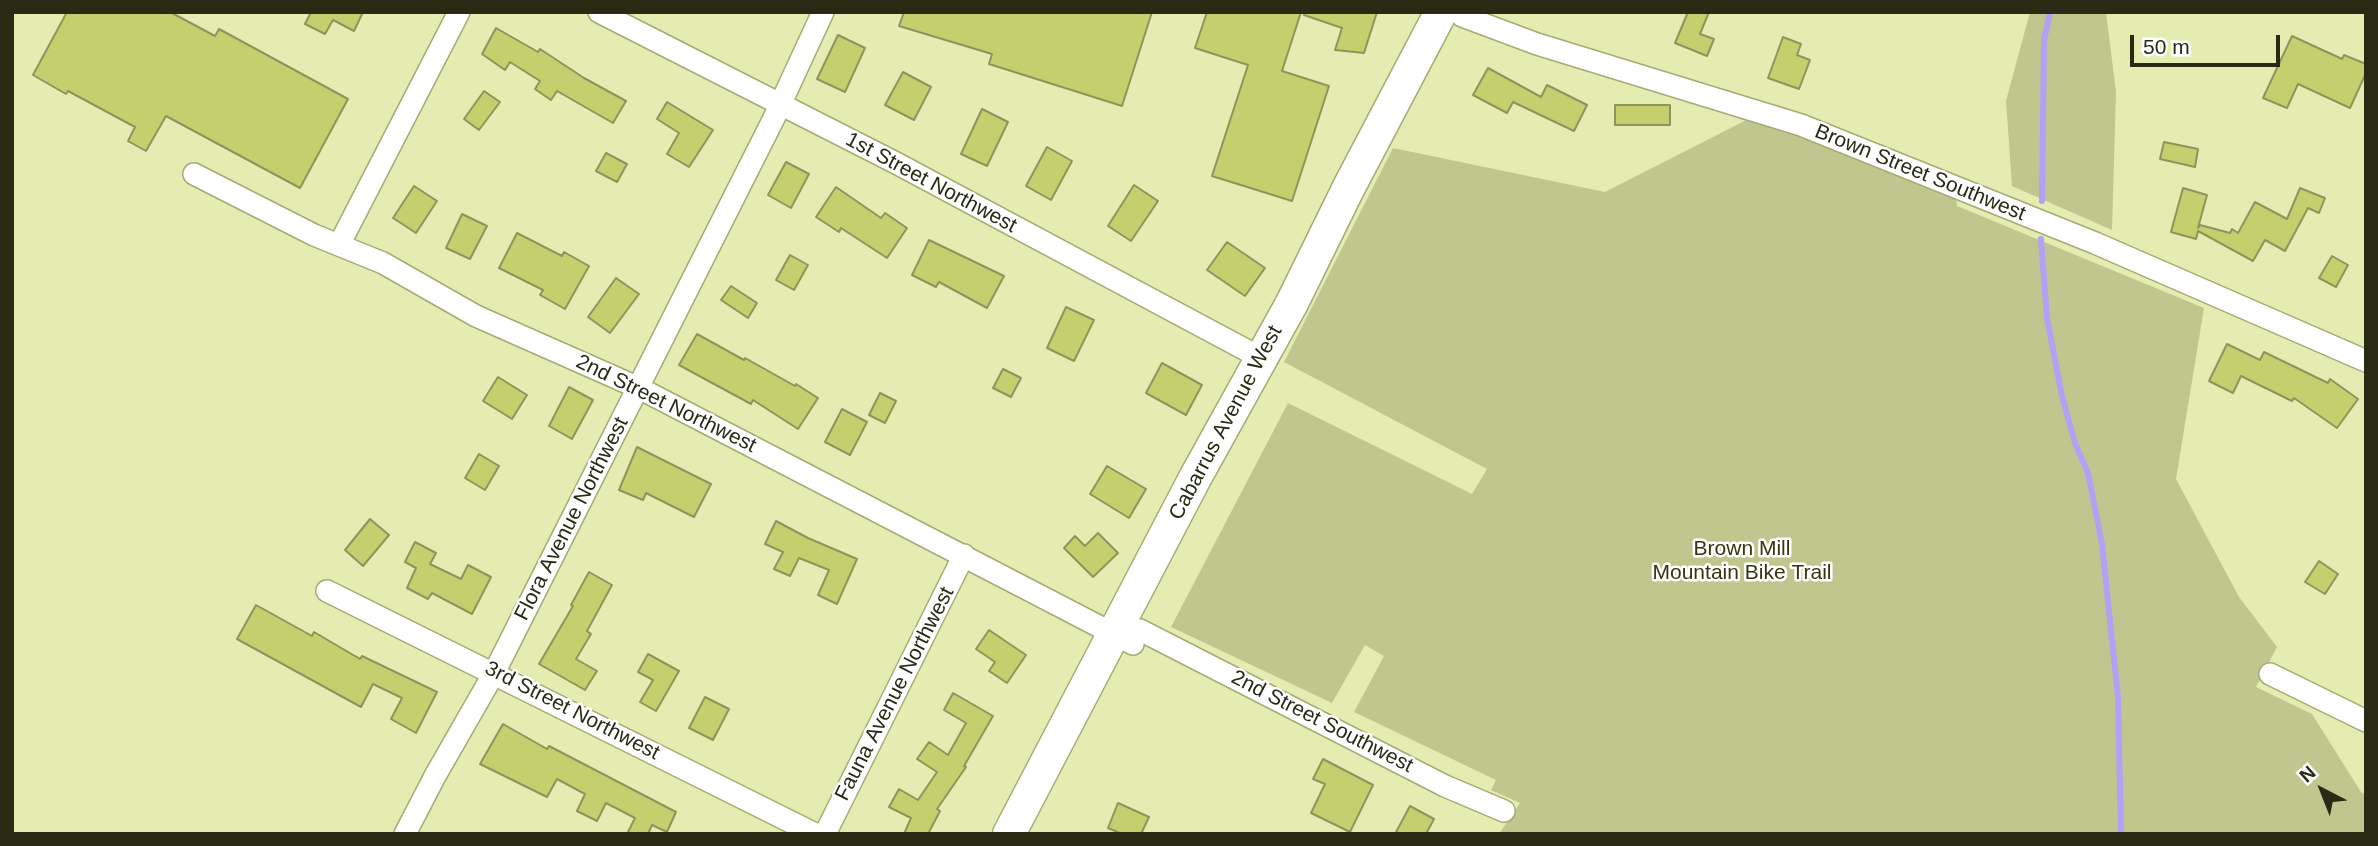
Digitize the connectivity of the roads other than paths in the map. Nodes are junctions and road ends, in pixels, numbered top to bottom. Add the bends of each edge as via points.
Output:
1 (459, 12) edge
2 (599, 12) edge
3 (823, 12) edge
4 (1456, 13) edge
5 (781, 105) junction
6 (194, 174) dead end
7 (339, 244) junction
8 (1261, 358) junction
9 (2366, 361) edge
10 (639, 388) junction
11 (964, 555) junction
12 (327, 591) dead end
13 (1129, 636) junction
14 (494, 673) junction
15 (2270, 674) dead end
16 (2366, 721) edge
17 (1504, 811) dead end
18 (1017, 831) edge
19 (405, 834) edge
20 (815, 834) edge
21 (825, 834) edge

1 - 7 street
2 - 5 street, 1st Street Northwest
3 - 5 street, Flora Avenue Northwest
4 - 8 main road, Cabarrus Avenue West
4 - 9 street, Brown Street Southwest via 1537,44 1801,125 2095,243
4 - 13 main road, Cabarrus Avenue West via 1312,311
5 - 8 street, 1st Street Northwest
5 - 10 street, Flora Avenue Northwest
6 - 7 street, 2nd Street Northwest
7 - 10 street, 2nd Street Northwest via 383,262 476,316
8 - 13 main road, Cabarrus Avenue West
10 - 11 street, 2nd Street Northwest
10 - 14 street, Flora Avenue Northwest
11 - 13 street, 2nd Street Northwest
11 - 21 street, Fauna Avenue Northwest
12 - 14 street, 3rd Street Northwest
13 - 17 street, 2nd Street Southwest
13 - 18 main road, Cabarrus Avenue West
14 - 19 street, Flora Avenue Northwest
14 - 20 street, 3rd Street Northwest
15 - 16 street

